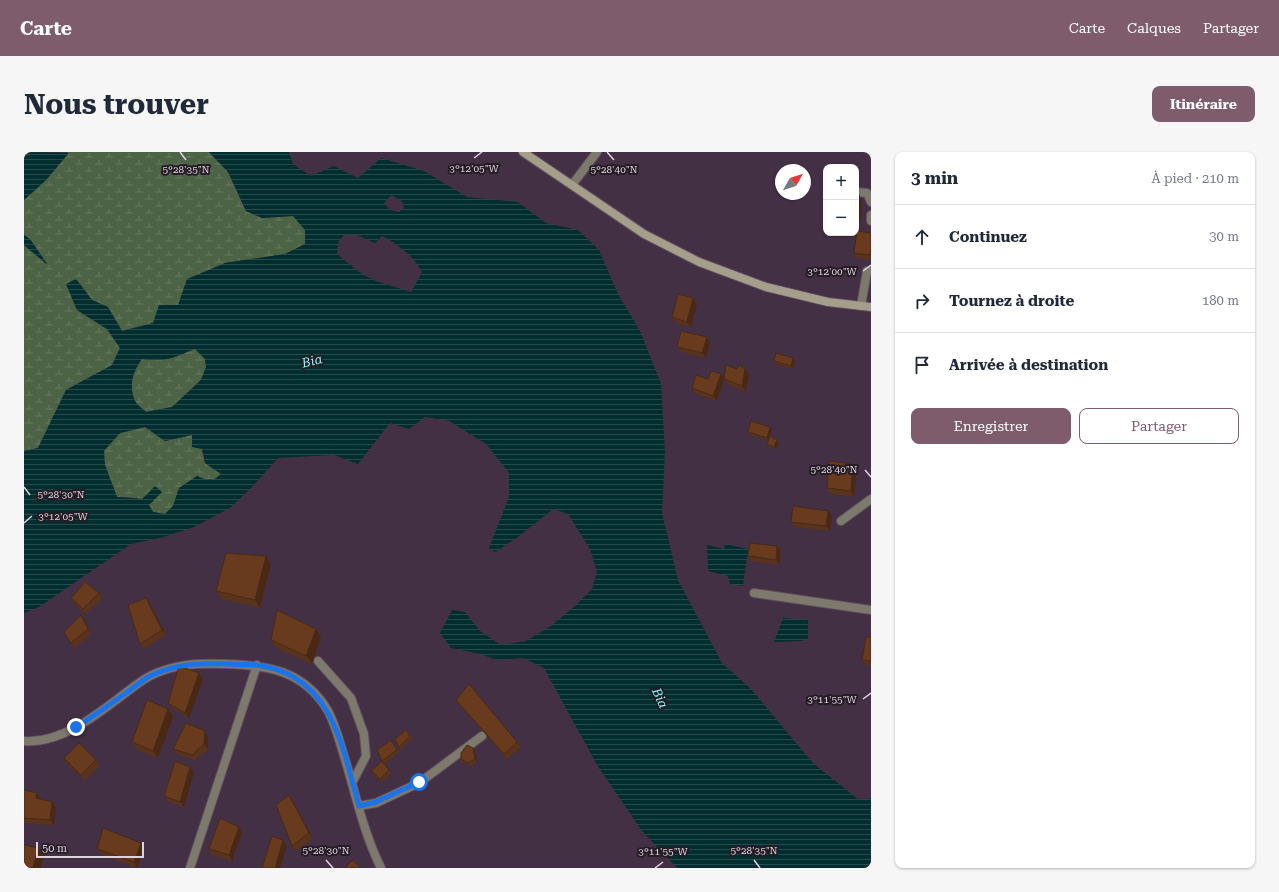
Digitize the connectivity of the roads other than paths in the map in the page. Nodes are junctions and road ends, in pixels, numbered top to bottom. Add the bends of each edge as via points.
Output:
1 (523, 152) edge
2 (596, 152) edge
3 (572, 185) junction
4 (859, 192) edge
5 (871, 202) edge
6 (871, 215) edge
7 (871, 221) edge
8 (871, 272) edge
9 (861, 306) junction
10 (871, 307) edge
11 (871, 499) edge
12 (841, 520) dead end
13 (754, 593) dead end
14 (871, 610) edge
15 (318, 661) dead end
16 (257, 665) junction
17 (482, 736) edge
18 (24, 741) edge
19 (352, 783) junction
20 (359, 806) junction
21 (190, 868) edge
22 (381, 868) edge

1 - 3 main road
2 - 3 street
3 - 9 main road via 644,234 699,262 766,287 828,302
4 - 5 street via 868,193
6 - 7 street
8 - 9 street via 867,271
9 - 10 main road
11 - 12 street
13 - 14 street
15 - 19 street via 351,698 364,734 366,756
16 - 18 street via 195,663 169,667 149,677 76,727 54,737 34,742
16 - 19 street via 278,670 315,692 328,712 338,736
16 - 21 street
17 - 20 street via 419,782 376,802
19 - 20 street
20 - 22 street via 372,850

